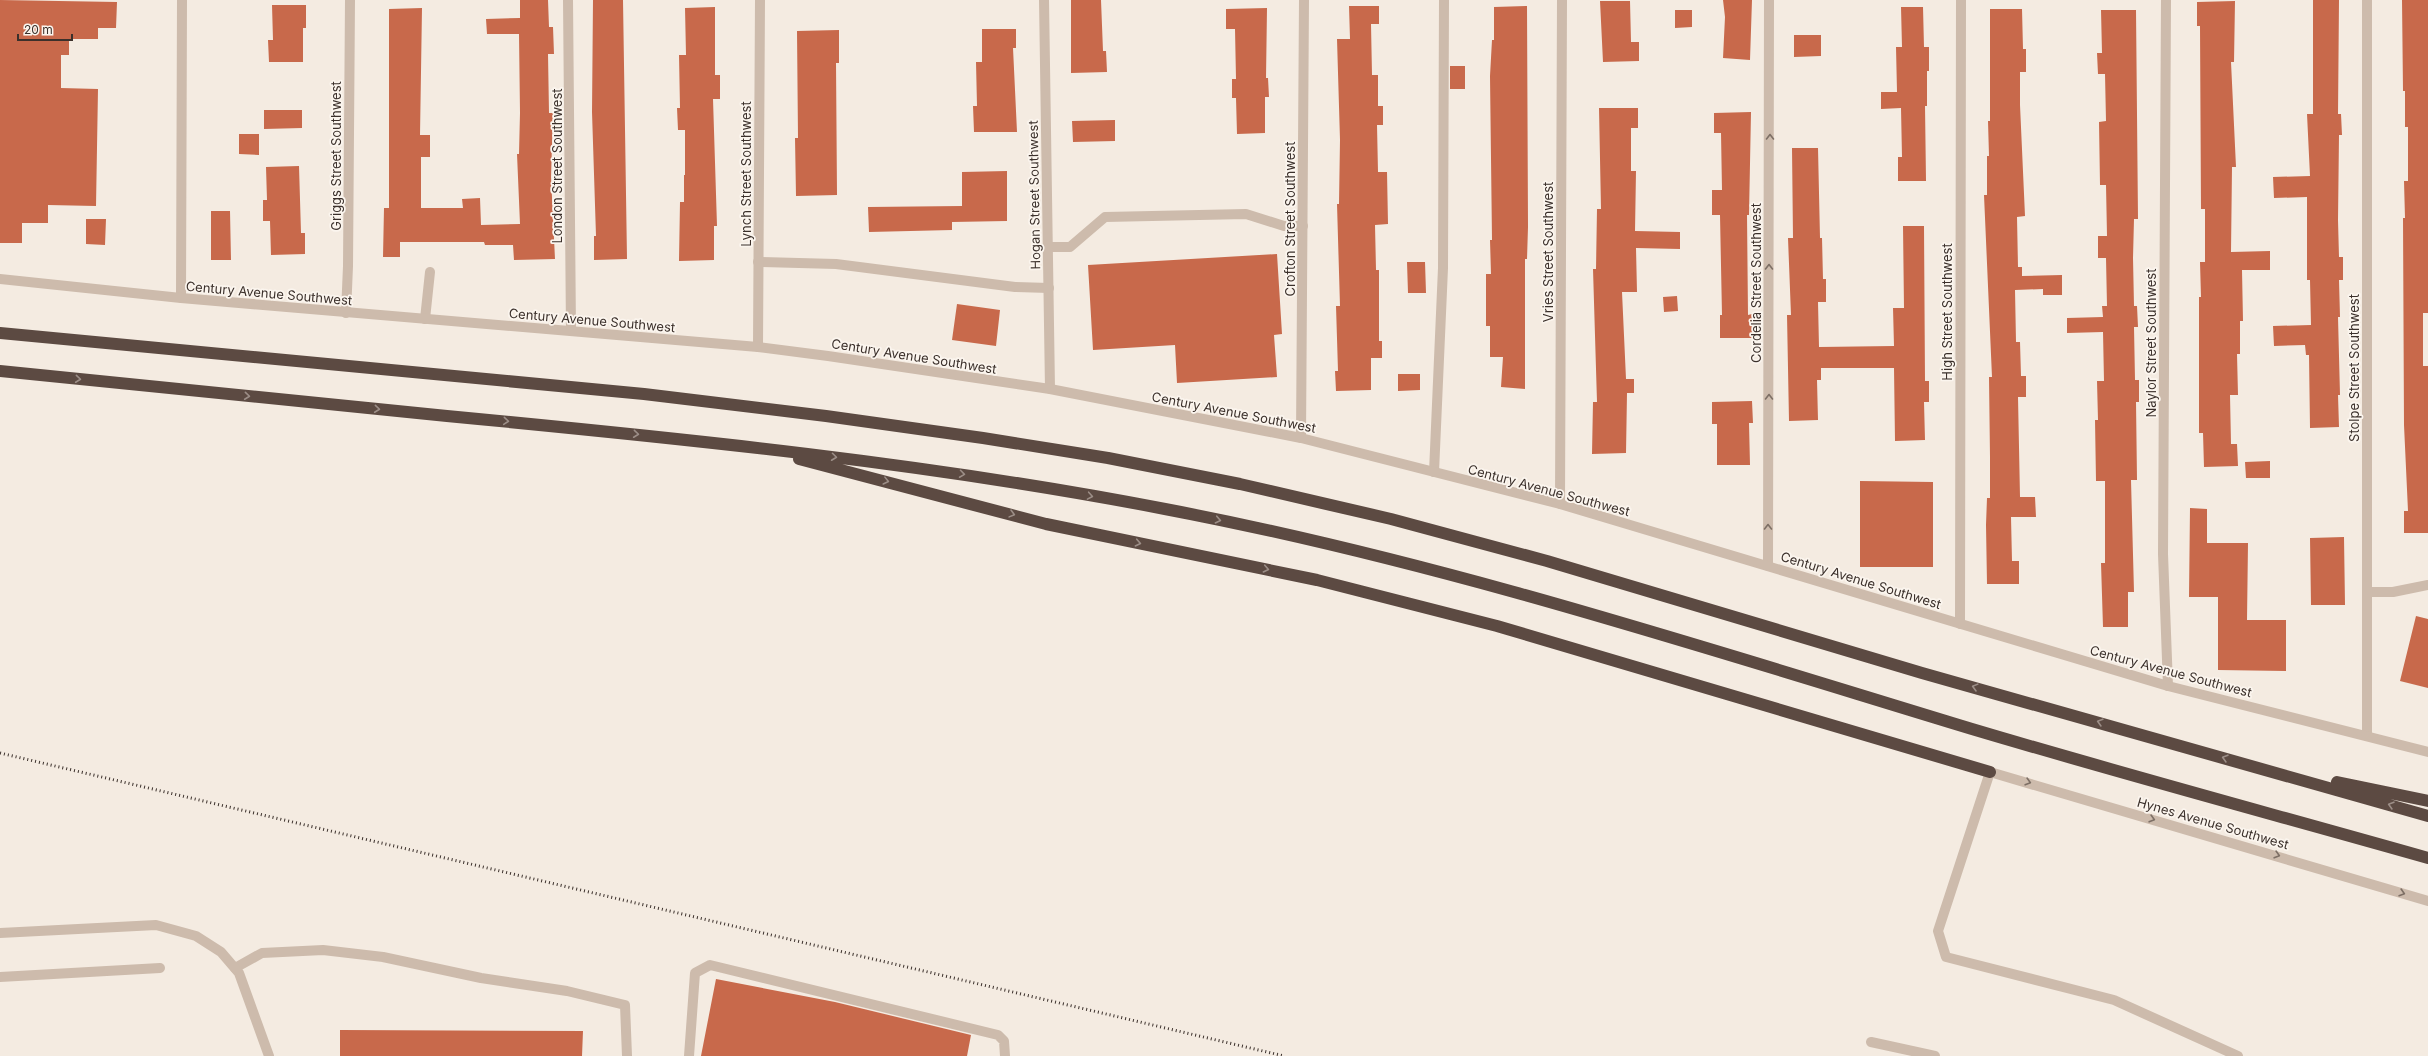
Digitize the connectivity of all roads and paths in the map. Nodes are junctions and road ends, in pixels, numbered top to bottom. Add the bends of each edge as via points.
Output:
1 (182, 0) edge
2 (350, 0) edge
3 (568, 0) edge
4 (760, 0) edge
5 (1044, 0) edge
6 (1304, 0) edge
7 (1444, 0) edge
8 (1562, 0) edge
9 (1769, 0) edge
10 (1961, 0) edge
11 (2166, 0) edge
12 (2368, 0) edge
13 (1303, 226) junction
14 (1048, 247) junction
15 (758, 262) junction
16 (430, 272) dead end
17 (0, 279) edge
18 (1049, 288) junction
19 (181, 298) junction
20 (346, 313) junction
21 (425, 319) junction
22 (571, 331) junction
23 (0, 333) edge
24 (758, 348) junction
25 (0, 371) edge
26 (0, 375) edge
27 (40, 375) junction
28 (1050, 389) junction
29 (1301, 438) junction
30 (753, 447) junction
31 (1434, 472) junction
32 (1560, 504) junction
33 (1768, 566) junction
34 (2428, 585) edge
35 (2367, 592) junction
36 (1960, 624) junction
37 (2168, 686) junction
38 (2367, 736) junction
39 (2428, 752) edge
40 (2251, 765) junction
41 (1990, 772) junction
42 (2428, 801) edge
43 (2428, 816) edge
44 (2428, 858) edge
45 (2428, 901) edge
46 (0, 933) edge
47 (160, 968) dead end
48 (235, 968) junction
49 (0, 977) edge
50 (1871, 1042) dead end
51 (270, 1056) edge
52 (627, 1056) edge
53 (689, 1056) edge
54 (1005, 1056) edge
55 (1935, 1056) edge
56 (2238, 1056) edge

1 - 19 street
2 - 20 street, Griggs Street Southwest
3 - 22 street, London Street Southwest
4 - 15 street, Lynch Street Southwest
5 - 14 street, Hogan Street Southwest
6 - 13 street, Crofton Street Southwest
7 - 31 street via 1443,268
8 - 32 street, Vries Street Southwest
33 -> 9 street, Cordelia Street Southwest
10 - 36 street, High Street Southwest
11 - 37 street, Naylor Street Southwest via 2163,554
12 - 35 street, Stolpe Street Southwest
13 - 14 street via 1284,226 1246,214 1105,217 1070,247
13 - 29 street, Crofton Street Southwest
14 - 18 street, Hogan Street Southwest
15 - 18 street via 836,264 1015,287
15 - 24 street, Lynch Street Southwest
16 - 21 street
17 - 19 street, Century Avenue Southwest
18 - 28 street, Hogan Street Southwest
19 - 20 street, Century Avenue Southwest
20 - 21 street, Century Avenue Southwest
21 - 22 street, Century Avenue Southwest
22 - 24 street, Century Avenue Southwest
40 -> 23 highway via 1922,673 1481,543 1240,484 1108,458 915,428 652,395
24 - 28 street, Century Avenue Southwest
25 - 27 highway
26 - 27 highway
27 -> 30 highway
28 - 29 street, Century Avenue Southwest
29 - 31 street, Century Avenue Southwest
30 -> 41 highway via 1046,524 1317,580 1496,626
30 -> 44 highway via 980,477 1162,508 1335,546 1564,607 1978,730
31 - 32 street, Century Avenue Southwest
32 - 33 street, Century Avenue Southwest
33 - 36 street, Century Avenue Southwest
34 - 35 street via 2393,592
35 - 38 street, Stolpe Street Southwest
36 - 37 street, Century Avenue Southwest
37 - 38 street, Century Avenue Southwest
38 - 39 street, Century Avenue Southwest
40 - 42 highway
43 -> 40 highway
41 -> 45 street, Hynes Avenue Southwest
41 - 56 street via 1938,931 1946,957 2114,1000
46 - 48 street via 156,925 196,936 221,952
47 - 49 street
48 - 51 street
48 - 52 street via 262,953 323,950 383,957 481,978 567,991 625,1005
50 - 55 street
53 - 54 street via 695,973 710,965 998,1035 1004,1041

